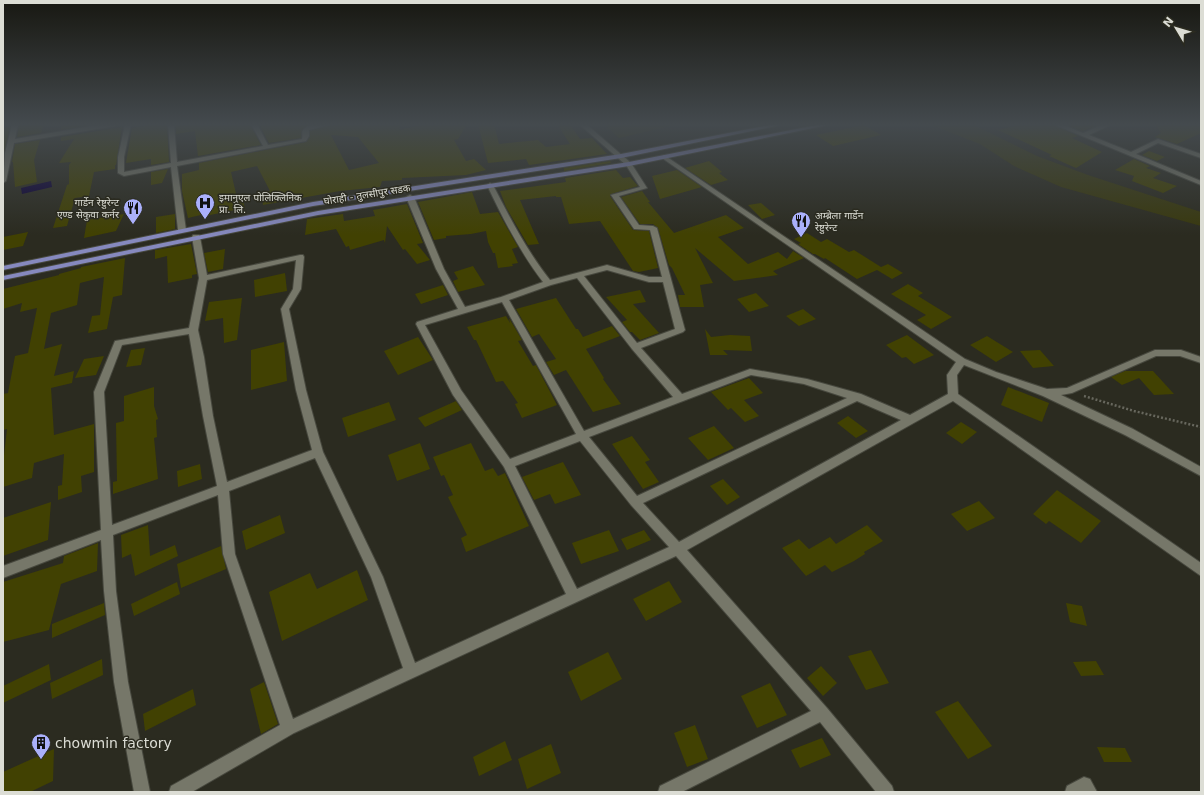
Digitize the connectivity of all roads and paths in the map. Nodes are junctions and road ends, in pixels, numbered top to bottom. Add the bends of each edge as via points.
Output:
1 (7, 161) edge
2 (121, 161) edge
3 (173, 161) edge
4 (195, 161) edge
5 (588, 161) edge
6 (626, 161) edge
7 (644, 161) edge
8 (670, 161) edge
9 (1149, 161) edge
10 (629, 164) junction
11 (173, 165) junction
12 (3, 181) edge
13 (1201, 183) edge
14 (490, 185) junction
15 (410, 197) junction
16 (217, 223) junction
17 (182, 230) junction
18 (219, 233) junction
19 (196, 238) junction
20 (3, 268) edge
21 (579, 275) junction
22 (3, 278) edge
23 (203, 278) junction
24 (665, 279) junction
25 (548, 283) junction
26 (504, 299) junction
27 (463, 310) junction
28 (193, 330) junction
29 (635, 347) junction
30 (1201, 360) edge
31 (962, 361) junction
32 (1068, 391) junction
33 (1047, 394) junction
34 (953, 396) junction
35 (857, 397) junction
36 (680, 399) junction
37 (910, 420) junction
38 (1201, 427) edge
39 (582, 436) junction
40 (318, 452) junction
41 (508, 464) junction
42 (1201, 472) edge
43 (223, 488) junction
44 (634, 502) junction
45 (107, 532) junction
46 (678, 549) junction
47 (1201, 570) edge
48 (3, 572) edge
49 (574, 597) junction
50 (412, 671) junction
51 (822, 713) junction
52 (288, 728) junction
53 (142, 792) edge
54 (177, 792) edge
55 (666, 792) edge
56 (886, 792) edge
57 (1073, 792) edge
58 (1089, 792) edge

1 - 12 street
2 - 11 street via 121,173
3 - 11 street
4 - 11 street
5 - 16 main road, घोराही - तुलसीपुर सडक via 313,204
6 - 10 street
7 - 10 main road, घोराही - तुलसीपुर सडक
8 - 31 street
9 - 13 street
10 - 14 main road, घोराही - तुलसीपुर सडक
10 - 24 street via 644,188 615,195 637,227 653,228
11 - 17 street
14 - 15 main road, घोराही - तुलसीपुर सडक
14 - 25 street via 531,261
15 - 18 main road, घोराही - तुलसीपुर सडक via 318,212
15 - 27 street via 440,269
16 - 17 main road, घोराही - तुलसीपुर सडक
16 - 18 main road
17 - 20 main road, घोराही - तुलसीपुर सडक
18 - 19 main road, घोराही - तुलसीपुर सडक
19 - 22 main road, घोराही - तुलसीपुर सडक
19 - 23 street
21 - 24 street via 607,267 649,280
21 - 25 street
21 - 29 street
23 - 28 street
23 - 40 street via 300,257 297,289 285,309 301,390
24 - 29 street via 680,330
25 - 26 street
26 - 27 street
26 - 39 street
27 - 41 street via 420,324 457,392
28 - 43 street
28 - 45 street via 118,343 99,392
29 - 36 street
30 - 32 street via 1181,353 1155,353
31 - 33 street
31 - 34 street via 952,375
32 - 33 street
32 - 38 path via 1134,411
33 - 42 street via 1129,432
34 - 37 street
34 - 47 street
35 - 36 street via 804,381 750,372
35 - 37 street
35 - 44 street
36 - 39 street
37 - 46 street
39 - 41 street
39 - 44 street
40 - 43 street
40 - 50 street via 377,577
41 - 49 street
43 - 45 street
43 - 52 street via 229,554
44 - 46 street
45 - 48 street
45 - 53 street via 110,592 121,682
46 - 49 street
46 - 51 street
49 - 50 street
50 - 52 street
51 - 55 street
51 - 56 street
52 - 54 street
57 - 58 street via 1084,785

